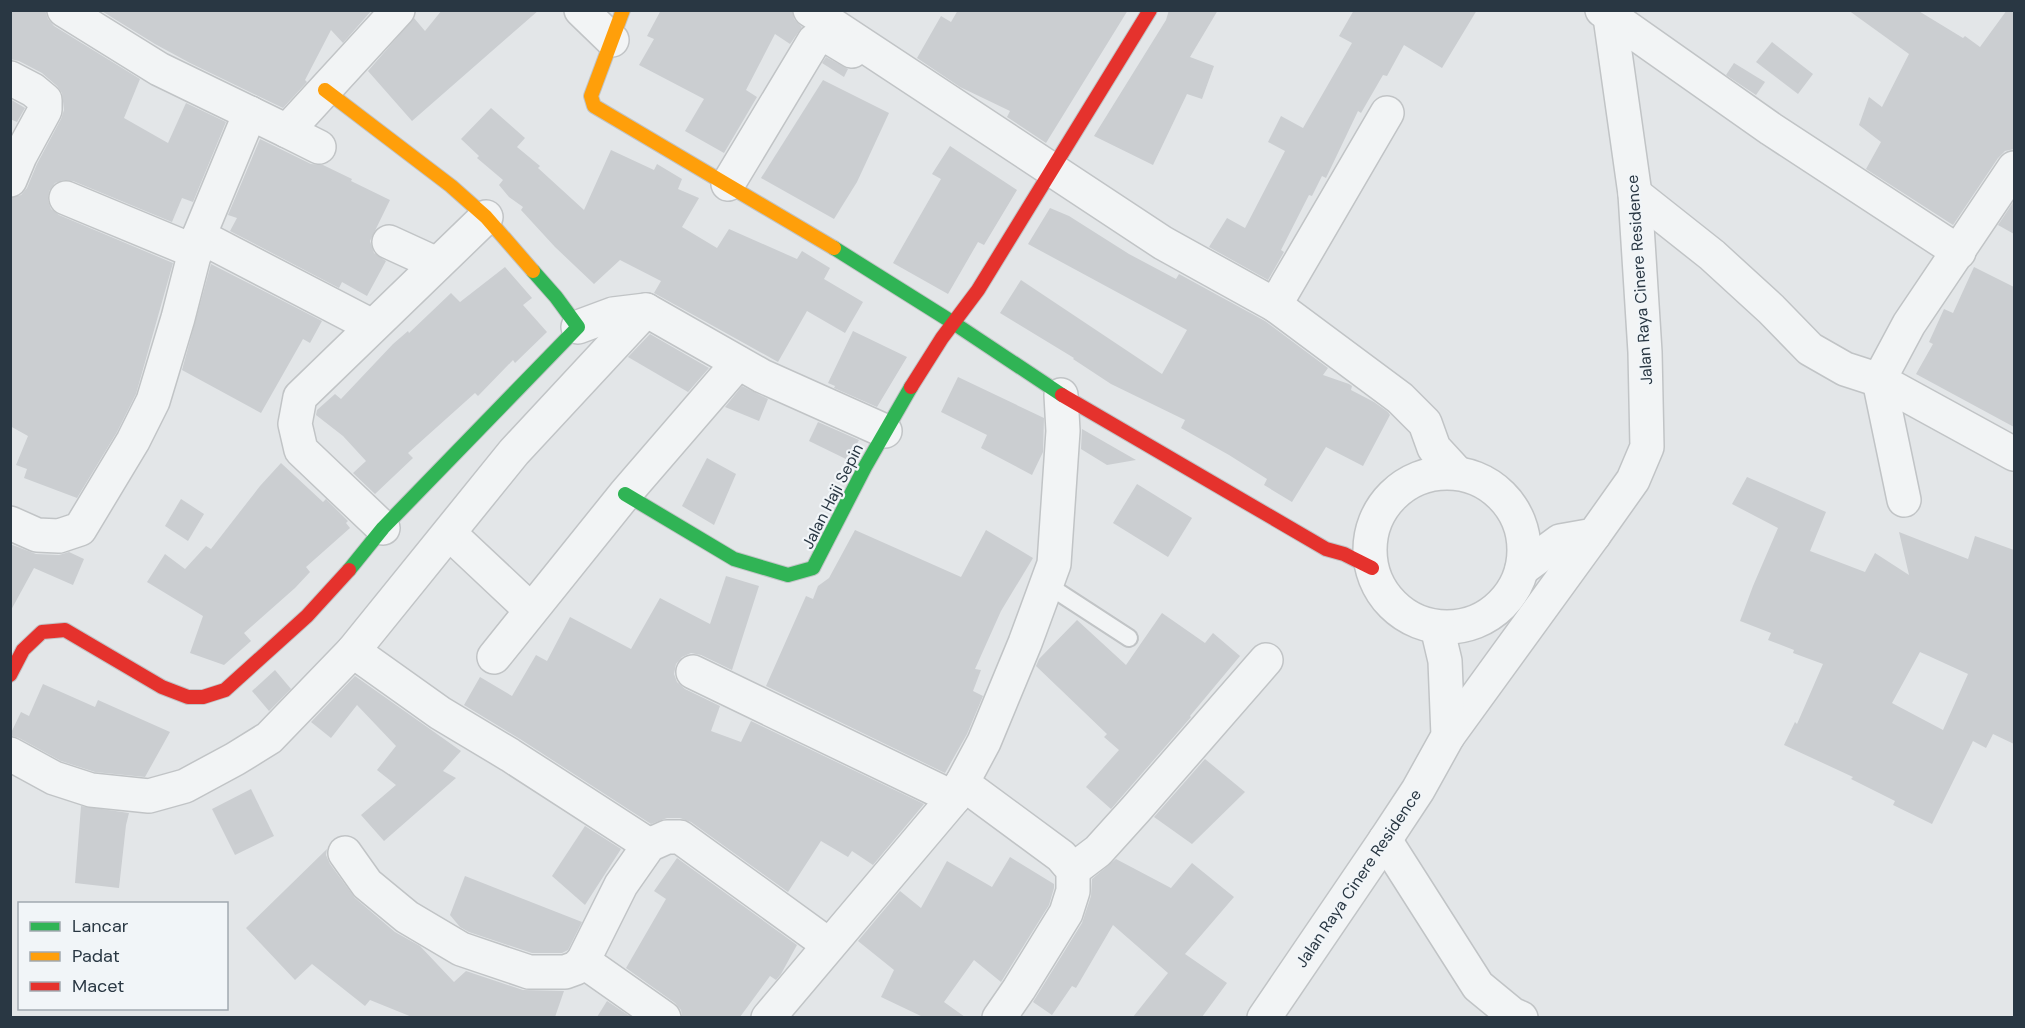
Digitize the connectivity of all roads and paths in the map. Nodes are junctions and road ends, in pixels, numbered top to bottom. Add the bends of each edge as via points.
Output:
1 (64, 10) edge
2 (398, 10) edge
3 (581, 10) edge
4 (810, 10) edge
5 (1150, 10) edge
6 (1607, 12) edge
7 (618, 25) edge
8 (10, 78) edge
9 (325, 90) junction
10 (250, 113) junction
11 (1387, 113) dead end
12 (287, 131) junction
13 (319, 147) dead end
14 (2014, 168) edge
15 (1049, 175) junction
16 (10, 180) edge
17 (728, 184) junction
18 (1635, 194) junction
19 (66, 198) dead end
20 (486, 217) junction
21 (389, 242) dead end
22 (197, 244) junction
23 (1959, 252) junction
24 (437, 264) junction
25 (1275, 305) junction
26 (646, 309) junction
27 (952, 322) junction
28 (372, 326) junction
29 (578, 327) junction
30 (738, 363) junction
31 (1878, 380) junction
32 (1061, 395) junction
33 (885, 431) junction
34 (2014, 454) edge
35 (1427, 463) junction
36 (625, 494) junction
37 (1904, 500) dead end
38 (10, 523) edge
39 (1520, 524) junction
40 (383, 528) junction
41 (449, 533) junction
42 (1594, 535) junction
43 (1560, 541) junction
44 (1362, 557) junction
45 (1522, 569) junction
46 (1046, 584) junction
47 (531, 610) junction
48 (1446, 627) junction
49 (1129, 638) dead end
50 (353, 651) junction
51 (494, 657) dead end
52 (1266, 660) dead end
53 (693, 672) dead end
54 (10, 675) edge
55 (1448, 736) junction
56 (10, 754) edge
57 (958, 790) junction
58 (1385, 840) junction
59 (649, 845) junction
60 (345, 853) dead end
61 (1073, 870) junction
62 (829, 945) junction
63 (583, 961) junction
64 (664, 1017) edge
65 (768, 1017) edge
66 (999, 1017) edge
67 (1264, 1017) edge
68 (1521, 1017) edge

1 - 10 street via 159,69
2 - 9 street
3 - 7 street
4 - 15 street
5 - 15 street, Jalan Haji Sepin
6 - 18 street, Jalan Raya Cinere Residence
6 - 23 street via 1771,129
7 - 17 street via 591,96 594,106
8 - 16 street via 45,100 45,110
9 - 12 street
9 - 20 street
10 - 12 street
10 - 22 street
11 - 25 street
12 - 13 street
14 - 23 street
15 - 17 street via 822,35 814,41
15 - 25 street
15 - 27 street, Jalan Haji Sepin via 978,290
17 - 27 street
18 - 31 street via 1713,255 1810,349 1845,369
18 - 42 street, Jalan Raya Cinere Residence via 1647,447 1633,480
19 - 22 street
20 - 24 street
20 - 29 street
21 - 24 street
22 - 28 street
22 - 38 street via 153,401 80,529 59,537 38,535
23 - 31 street via 1909,324
24 - 28 street
25 - 35 street via 1400,398 1425,423
26 - 29 street via 613,314
26 - 30 street
26 - 41 street via 514,452
27 - 32 street
27 - 33 street, Jalan Haji Sepin
28 - 40 street via 300,397 296,424 301,450
29 - 40 street
30 - 33 street
30 - 36 street
31 - 34 street
31 - 37 street
32 - 44 street via 1326,549
32 - 46 street via 1058,515 1054,564
33 - 36 street, Jalan Haji Sepin via 813,568 788,575 734,559
35 - 39 street via 1492,486 1506,499
35 - 44 street via 1379,513
36 - 47 street
39 - 43 street
39 - 45 street
40 - 54 street via 307,616 225,690 188,697 162,687 66,630 42,632 23,650
41 - 47 street
41 - 50 street
42 - 43 street
42 - 55 street, Jalan Raya Cinere Residence
43 - 45 street
44 - 48 street via 1389,601 1402,613 1419,622
45 - 48 street via 1510,594 1490,614 1474,622
46 - 49 lane
46 - 57 street via 984,742
47 - 51 street
48 - 55 street
50 - 56 street via 269,738 185,786 149,796 91,789 54,778
50 - 59 street via 440,713
52 - 61 street via 1113,834
53 - 57 street
55 - 58 street, Jalan Raya Cinere Residence
57 - 61 street via 1060,856
57 - 62 street
58 - 67 street, Jalan Raya Cinere Residence
58 - 68 street via 1478,986
59 - 62 street via 667,837 680,837
59 - 63 street via 621,885
60 - 63 street via 367,884 407,917 461,949 529,972 565,972
61 - 66 street via 1073,891 1066,913
62 - 65 street
63 - 64 street

